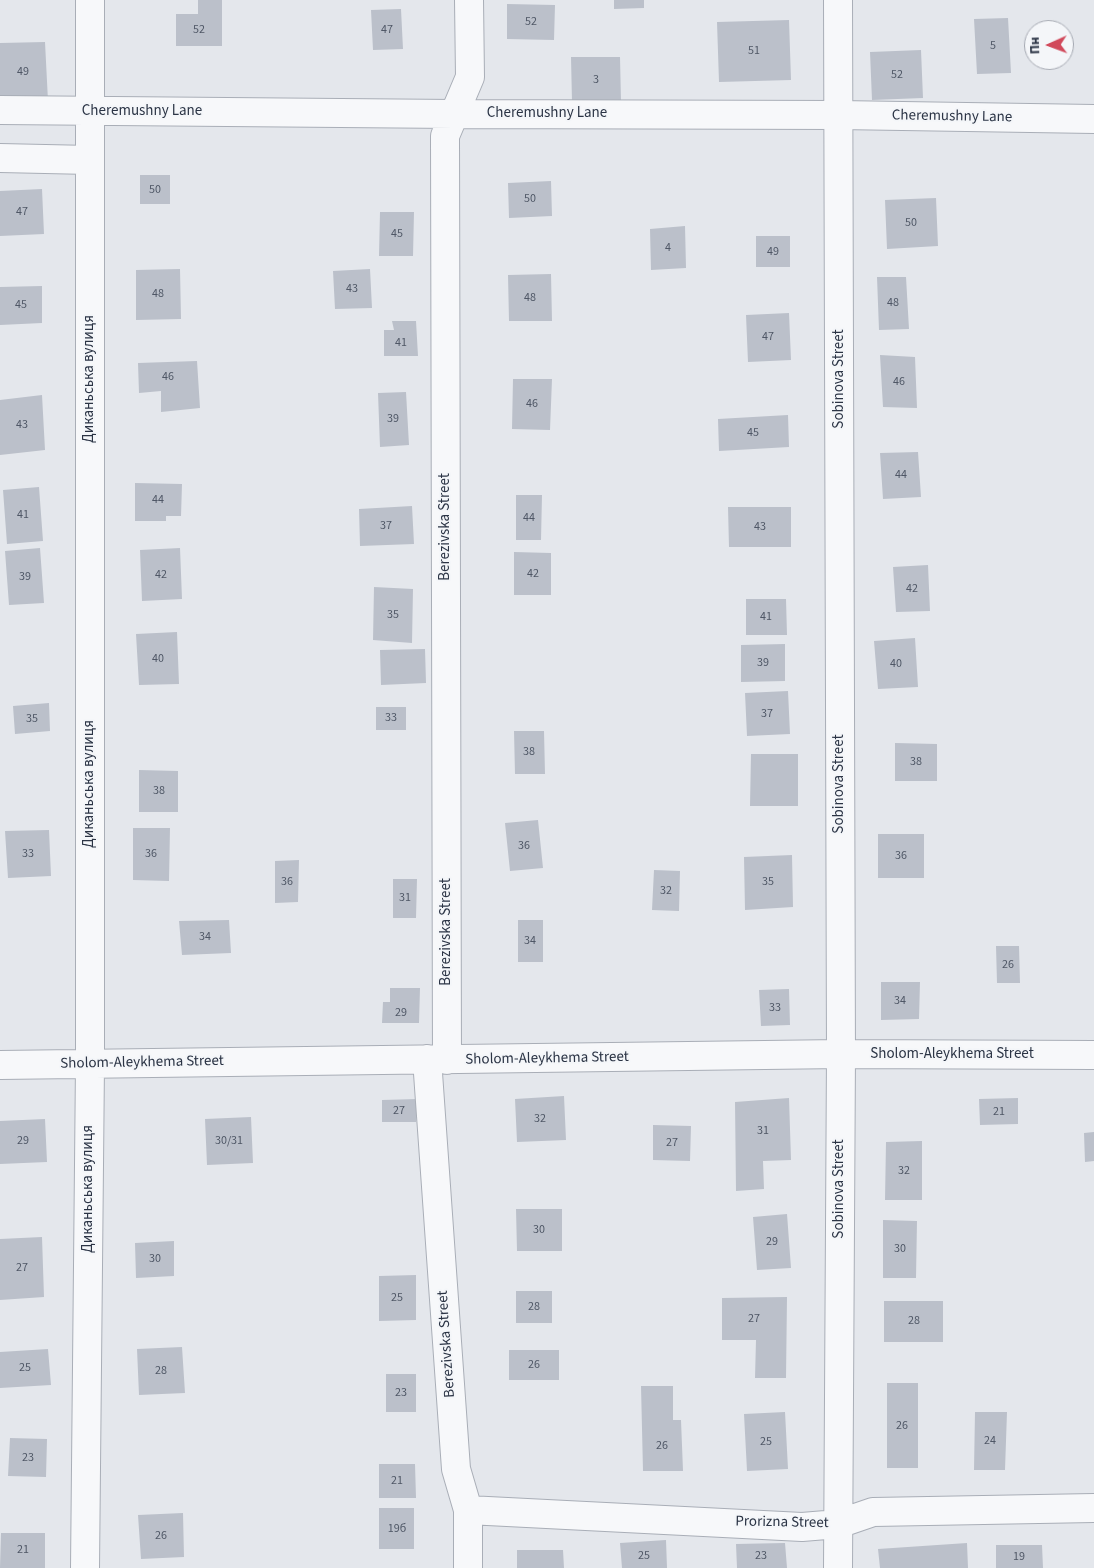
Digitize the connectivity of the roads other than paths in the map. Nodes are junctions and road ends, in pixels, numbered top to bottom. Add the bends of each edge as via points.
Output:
1 (90, 0) edge
2 (470, 0) edge
3 (838, 0) edge
4 (0, 110) edge
5 (90, 112) junction
6 (454, 114) junction
7 (840, 115) junction
8 (1094, 118) edge
9 (0, 158) edge
10 (90, 160) junction
11 (841, 1054) junction
12 (1094, 1055) edge
13 (437, 1060) junction
14 (90, 1064) junction
15 (0, 1065) edge
16 (1094, 1508) edge
17 (468, 1510) junction
18 (838, 1524) junction
19 (85, 1568) edge
20 (468, 1568) edge
21 (838, 1568) edge

1 - 5 street, Диканьська вулиця
2 - 6 street, Berezivska Street via 470,77
3 - 7 street, Sobinova Street
4 - 5 street, Cheremushny Lane
5 - 6 street, Cheremushny Lane
5 - 10 street, Диканьська вулиця
6 - 7 street, Cheremushny Lane
6 - 13 street, Berezivska Street via 445,136
7 - 8 street, Cheremushny Lane
7 - 11 street, Sobinova Street
9 - 10 street
10 - 14 street, Диканьська вулиця
11 - 12 street, Sholom-Aleykhema Street
11 - 13 street, Sholom-Aleykhema Street
11 - 18 street, Sobinova Street
13 - 14 street, Sholom-Aleykhema Street
13 - 17 street, Berezivska Street via 456,1468
14 - 15 street, Sholom-Aleykhema Street
14 - 19 street, Диканьська вулиця
16 - 18 street, Prorizna Street via 873,1512
17 - 18 street, Prorizna Street via 802,1526
17 - 20 street, Berezivska Street
18 - 21 street, Sobinova Street

